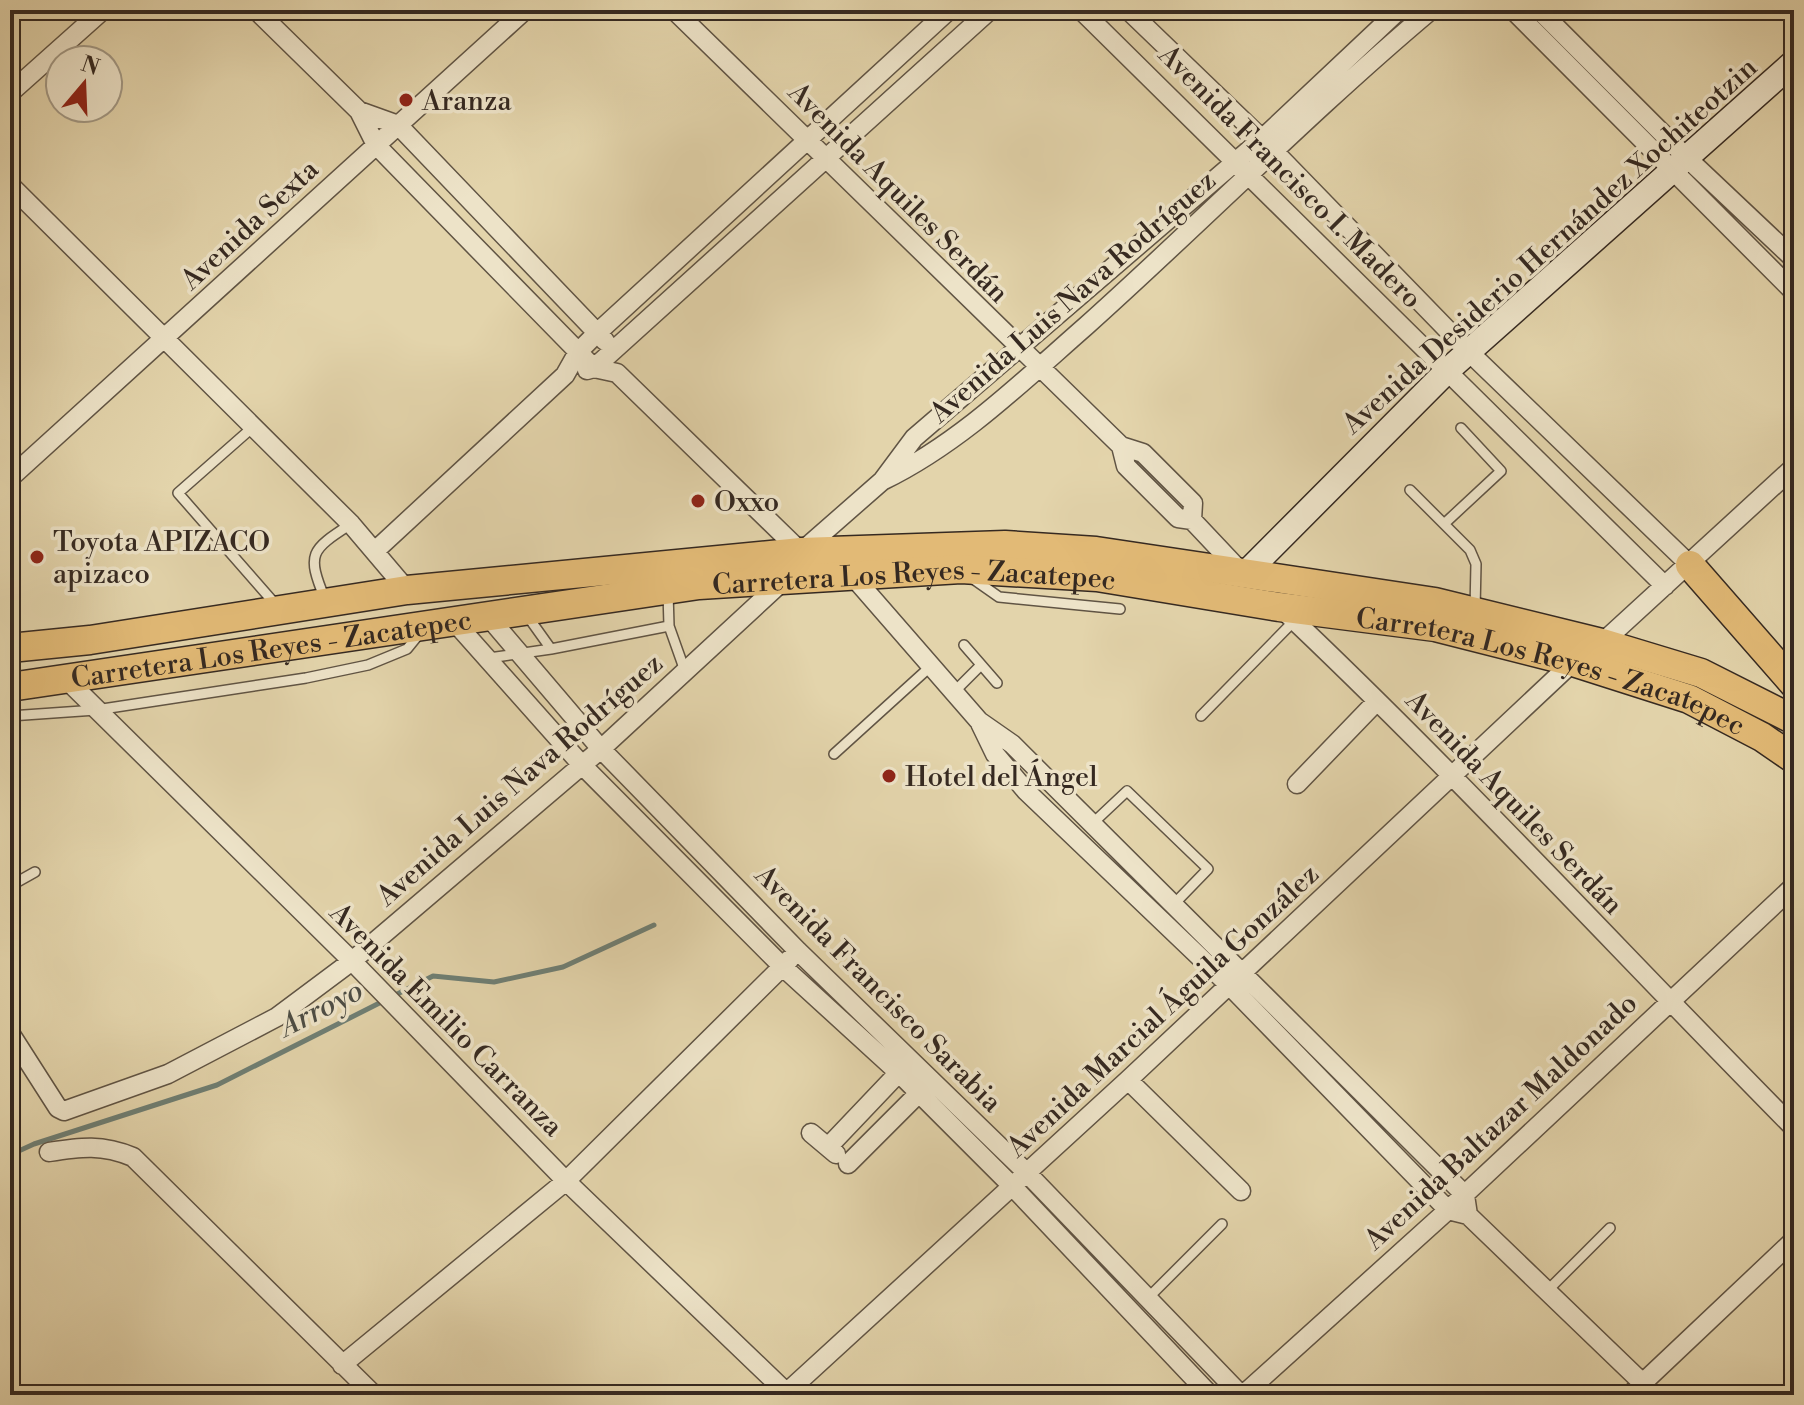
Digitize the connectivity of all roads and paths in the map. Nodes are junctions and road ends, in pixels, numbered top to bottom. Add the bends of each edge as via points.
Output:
1 (103, 10) edge
2 (256, 10) edge
3 (525, 10) edge
4 (674, 10) edge
5 (949, 10) edge
6 (990, 10) edge
7 (1081, 10) edge
8 (1128, 10) edge
9 (1399, 10) edge
10 (1431, 10) edge
11 (1539, 10) edge
12 (1520, 12) edge
13 (920, 37) junction
14 (1166, 47) junction
15 (1363, 55) junction
16 (940, 56) junction
17 (1577, 60) junction
18 (1794, 62) edge
19 (1142, 69) junction
20 (872, 81) junction
21 (10, 93) edge
22 (892, 100) junction
23 (359, 111) junction
24 (398, 125) junction
25 (809, 142) junction
26 (376, 145) junction
27 (1268, 146) junction
28 (826, 160) junction
29 (1235, 161) junction
30 (1680, 166) junction
31 (1250, 177) junction
32 (10, 185) edge
33 (709, 231) junction
34 (1354, 235) junction
35 (1132, 247) junction
36 (724, 251) junction
37 (1333, 258) junction
38 (1794, 259) edge
39 (1151, 268) junction
40 (1790, 280) edge
41 (651, 283) junction
42 (668, 301) junction
43 (597, 333) junction
44 (164, 341) junction
45 (1019, 349) junction
46 (614, 350) junction
47 (578, 352) junction
48 (1469, 352) junction
49 (594, 368) junction
50 (1039, 368) junction
51 (1448, 370) junction
52 (617, 373) junction
53 (565, 375) junction
54 (253, 427) junction
55 (1461, 428) dead end
56 (1568, 448) junction
57 (1794, 467) edge
58 (1547, 469) junction
59 (10, 478) edge
60 (882, 481) junction
61 (1410, 490) dead end
62 (351, 524) junction
63 (1444, 524) junction
64 (376, 550) junction
65 (801, 552) junction
66 (1690, 565) junction
67 (961, 569) junction
68 (851, 574) junction
69 (1244, 575) junction
70 (786, 578) junction
71 (1665, 586) junction
72 (667, 589) junction
73 (407, 590) junction
74 (327, 603) junction
75 (1120, 609) dead end
76 (281, 611) junction
77 (524, 611) junction
78 (1474, 612) junction
79 (486, 614) junction
80 (1287, 614) junction
81 (441, 621) junction
82 (669, 626) junction
83 (1602, 643) junction
84 (964, 645) dead end
85 (10, 648) edge
86 (551, 649) junction
87 (521, 653) junction
88 (489, 658) junction
89 (1573, 662) junction
90 (981, 665) junction
91 (931, 666) junction
92 (685, 671) junction
93 (67, 680) junction
94 (997, 683) dead end
95 (1794, 684) edge
96 (10, 687) edge
97 (954, 692) junction
98 (1377, 701) junction
99 (96, 710) junction
100 (10, 716) edge
101 (1201, 716) dead end
102 (1794, 720) edge
103 (979, 721) junction
104 (601, 749) junction
105 (834, 754) dead end
106 (1794, 759) edge
107 (581, 764) junction
108 (1455, 776) junction
109 (1297, 784) dead end
110 (1093, 823) junction
111 (35, 872) dead end
112 (10, 886) edge
113 (1794, 886) edge
114 (1175, 903) junction
115 (798, 951) junction
116 (352, 961) junction
117 (783, 967) junction
118 (1244, 972) junction
119 (1229, 985) junction
120 (1669, 1002) junction
121 (10, 1033) edge
122 (905, 1066) junction
123 (1128, 1080) junction
124 (925, 1086) junction
125 (1794, 1128) edge
126 (811, 1133) dead end
127 (828, 1147) junction
128 (49, 1152) dead end
129 (1027, 1173) junction
130 (566, 1181) junction
131 (1013, 1187) junction
132 (1241, 1191) dead end
133 (1465, 1195) junction
134 (1448, 1210) junction
135 (1468, 1215) junction
136 (1222, 1224) dead end
137 (1610, 1228) dead end
138 (1794, 1240) edge
139 (1547, 1291) junction
140 (1148, 1298) junction
141 (342, 1365) junction
142 (1643, 1391) edge
143 (787, 1394) edge
144 (374, 1395) edge
145 (1210, 1395) edge
146 (1242, 1395) edge

1 - 21 street
2 - 23 street
3 - 24 street, Avenida Sexta
4 - 25 street, Avenida Aquiles Serdán
5 - 13 street
6 - 16 street
7 - 19 street, Avenida Francisco I. Madero
8 - 14 street, Avenida Francisco I. Madero
9 - 15 street, Avenida Luis Nava Rodríguez
10 - 15 street, Avenida Luis Nava Rodríguez
11 - 17 street
12 - 17 street
13 - 16 street
13 - 20 street
14 - 19 street
14 - 27 street, Avenida Francisco I. Madero
15 - 27 street, Avenida Luis Nava Rodríguez
16 - 22 street
17 - 30 street
18 - 30 main road, Avenida Desiderio Hernández Xochiteotzin
19 - 29 street, Avenida Francisco I. Madero
20 - 22 street
20 - 25 street
22 - 28 street
23 - 24 street
23 - 26 street
24 - 26 street, Avenida Sexta
24 - 43 street
25 - 28 street, Avenida Aquiles Serdán
25 - 33 street
26 - 44 street, Avenida Sexta
26 - 47 street
27 - 29 street, Avenida Luis Nava Rodríguez
27 - 31 street, Avenida Luis Nava Rodríguez
27 - 34 street, Avenida Francisco I. Madero
28 - 36 street
28 - 45 street, Avenida Aquiles Serdán
29 - 31 street, Avenida Francisco I. Madero
29 - 35 street, Avenida Luis Nava Rodríguez
30 - 38 street
30 - 40 street
30 - 48 main road, Avenida Desiderio Hernández Xochiteotzin
31 - 37 street, Avenida Francisco I. Madero
31 - 39 street, Avenida Luis Nava Rodríguez
32 - 44 street
33 - 36 street
33 - 41 street
34 - 37 street
34 - 48 street, Avenida Francisco I. Madero
35 - 39 street
35 - 45 street, Avenida Luis Nava Rodríguez
36 - 42 street
37 - 51 street, Avenida Francisco I. Madero
39 - 50 street, Avenida Luis Nava Rodríguez
41 - 42 street
41 - 43 street
42 - 46 street
43 - 46 street
43 - 47 street
44 - 54 street
44 - 59 street, Avenida Sexta
45 - 50 street, Avenida Aquiles Serdán
45 - 60 street, Avenida Luis Nava Rodríguez via 914,438
46 - 49 street
46 - 52 street
47 - 49 street
47 - 53 street
48 - 51 main road, Avenida Desiderio Hernández Xochiteotzin
48 - 56 street, Avenida Francisco I. Madero
49 - 52 street
49 - 53 street
50 - 60 street, Avenida Luis Nava Rodríguez via 926,459
50 - 69 street, Avenida Aquiles Serdán via 1121,446 1126,466 1178,518 1192,520
51 - 58 street, Avenida Francisco I. Madero
51 - 69 main road, Avenida Desiderio Hernández Xochiteotzin
52 - 65 street
53 - 64 street
54 - 62 street
54 - 76 lane via 178,493
55 - 63 lane via 1501,471
56 - 58 street
56 - 66 street, Avenida Francisco I. Madero
57 - 66 street
58 - 71 street, Avenida Francisco I. Madero
60 - 65 street, Avenida Luis Nava Rodríguez
61 - 63 lane
62 - 64 street
62 - 74 lane via 317,545 313,557
63 - 78 lane via 1470,550 1476,564
64 - 73 street
65 - 69 main road, Carretera Los Reyes - Zacatepec via 1005,545 1096,551
65 - 73 main road, Carretera Los Reyes - Zacatepec
66 - 71 street
66 - 95 main road
67 - 68 main road, Carretera Los Reyes - Zacatepec
67 - 75 lane via 999,597
67 - 80 main road, Carretera Los Reyes - Zacatepec via 1097,577
68 - 70 main road, Carretera Los Reyes - Zacatepec
68 - 91 street
69 - 78 main road, Carretera Los Reyes - Zacatepec
69 - 80 street, Avenida Aquiles Serdán
70 - 72 main road, Carretera Los Reyes - Zacatepec
70 - 92 street, Avenida Luis Nava Rodríguez
71 - 83 street
72 - 77 main road, Carretera Los Reyes - Zacatepec
72 - 82 lane
73 - 74 main road, Carretera Los Reyes - Zacatepec
74 - 76 main road, Carretera Los Reyes - Zacatepec
76 - 85 main road, Carretera Los Reyes - Zacatepec
77 - 79 main road, Carretera Los Reyes - Zacatepec
77 - 86 lane
78 - 83 main road, Carretera Los Reyes - Zacatepec
79 - 81 main road, Carretera Los Reyes - Zacatepec
79 - 87 street, Avenida Francisco Sarabia
80 - 89 main road, Carretera Los Reyes - Zacatepec via 1435,627
80 - 98 street, Avenida Aquiles Serdán
80 - 101 lane
81 - 88 street, Avenida Francisco Sarabia
81 - 93 main road, Carretera Los Reyes - Zacatepec
81 - 99 lane via 407,649 368,665
82 - 86 lane
82 - 92 lane
83 - 102 main road, Carretera Los Reyes - Zacatepec via 1701,673
84 - 90 lane
86 - 87 lane
87 - 88 lane
87 - 104 street, Avenida Francisco Sarabia
88 - 107 street, Avenida Francisco Sarabia
89 - 106 main road, Carretera Los Reyes - Zacatepec via 1689,699
89 - 108 street, Avenida Marcial Águila González
90 - 94 lane
90 - 97 lane
91 - 97 street
91 - 105 lane
92 - 104 street, Avenida Luis Nava Rodríguez
93 - 96 main road, Carretera Los Reyes - Zacatepec
93 - 99 street, Avenida Emilio Carranza
97 - 103 street
98 - 108 street, Avenida Aquiles Serdán
98 - 109 street
99 - 100 lane
99 - 116 street, Avenida Emilio Carranza
103 - 110 street via 1012,744
103 - 119 street via 995,754 1026,791
104 - 107 street, Avenida Luis Nava Rodríguez
104 - 115 street, Avenida Francisco Sarabia
107 - 116 street, Avenida Luis Nava Rodríguez
107 - 117 street, Avenida Francisco Sarabia
108 - 118 street, Avenida Marcial Águila González
108 - 120 street, Avenida Aquiles Serdán
110 - 114 street
110 - 114 lane via 1127,791 1208,869
111 - 112 lane
113 - 120 street, Avenida Baltazar Maldonado
114 - 118 street
115 - 117 street
115 - 122 street, Avenida Francisco Sarabia
116 - 121 street, Avenida Luis Nava Rodríguez via 277,1017 236,1039 168,1074 64,1111
116 - 130 street, Avenida Emilio Carranza
117 - 122 street, Avenida Francisco Sarabia
117 - 130 street
118 - 119 street, Avenida Marcial Águila González
118 - 133 street
119 - 123 street, Avenida Marcial Águila González
119 - 134 street
120 - 125 street, Avenida Aquiles Serdán
120 - 133 street, Avenida Baltazar Maldonado
122 - 124 street, Avenida Francisco Sarabia
122 - 127 street
123 - 129 street, Avenida Marcial Águila González
123 - 132 street
124 - 127 street via 852,1167
124 - 129 street, Avenida Francisco Sarabia
124 - 131 street, Avenida Francisco Sarabia
126 - 127 street
128 - 141 street via 91,1145 133,1157
129 - 131 street, Avenida Marcial Águila González
129 - 140 street, Avenida Francisco Sarabia
130 - 141 street
130 - 143 street, Avenida Emilio Carranza
131 - 143 street, Avenida Marcial Águila González
131 - 145 street, Avenida Francisco Sarabia
133 - 134 street, Avenida Baltazar Maldonado
133 - 135 street
134 - 135 street
134 - 146 street, Avenida Baltazar Maldonado
135 - 139 street
136 - 140 lane
137 - 139 lane
138 - 142 street
139 - 142 street
140 - 146 street, Avenida Francisco Sarabia
141 - 144 street

